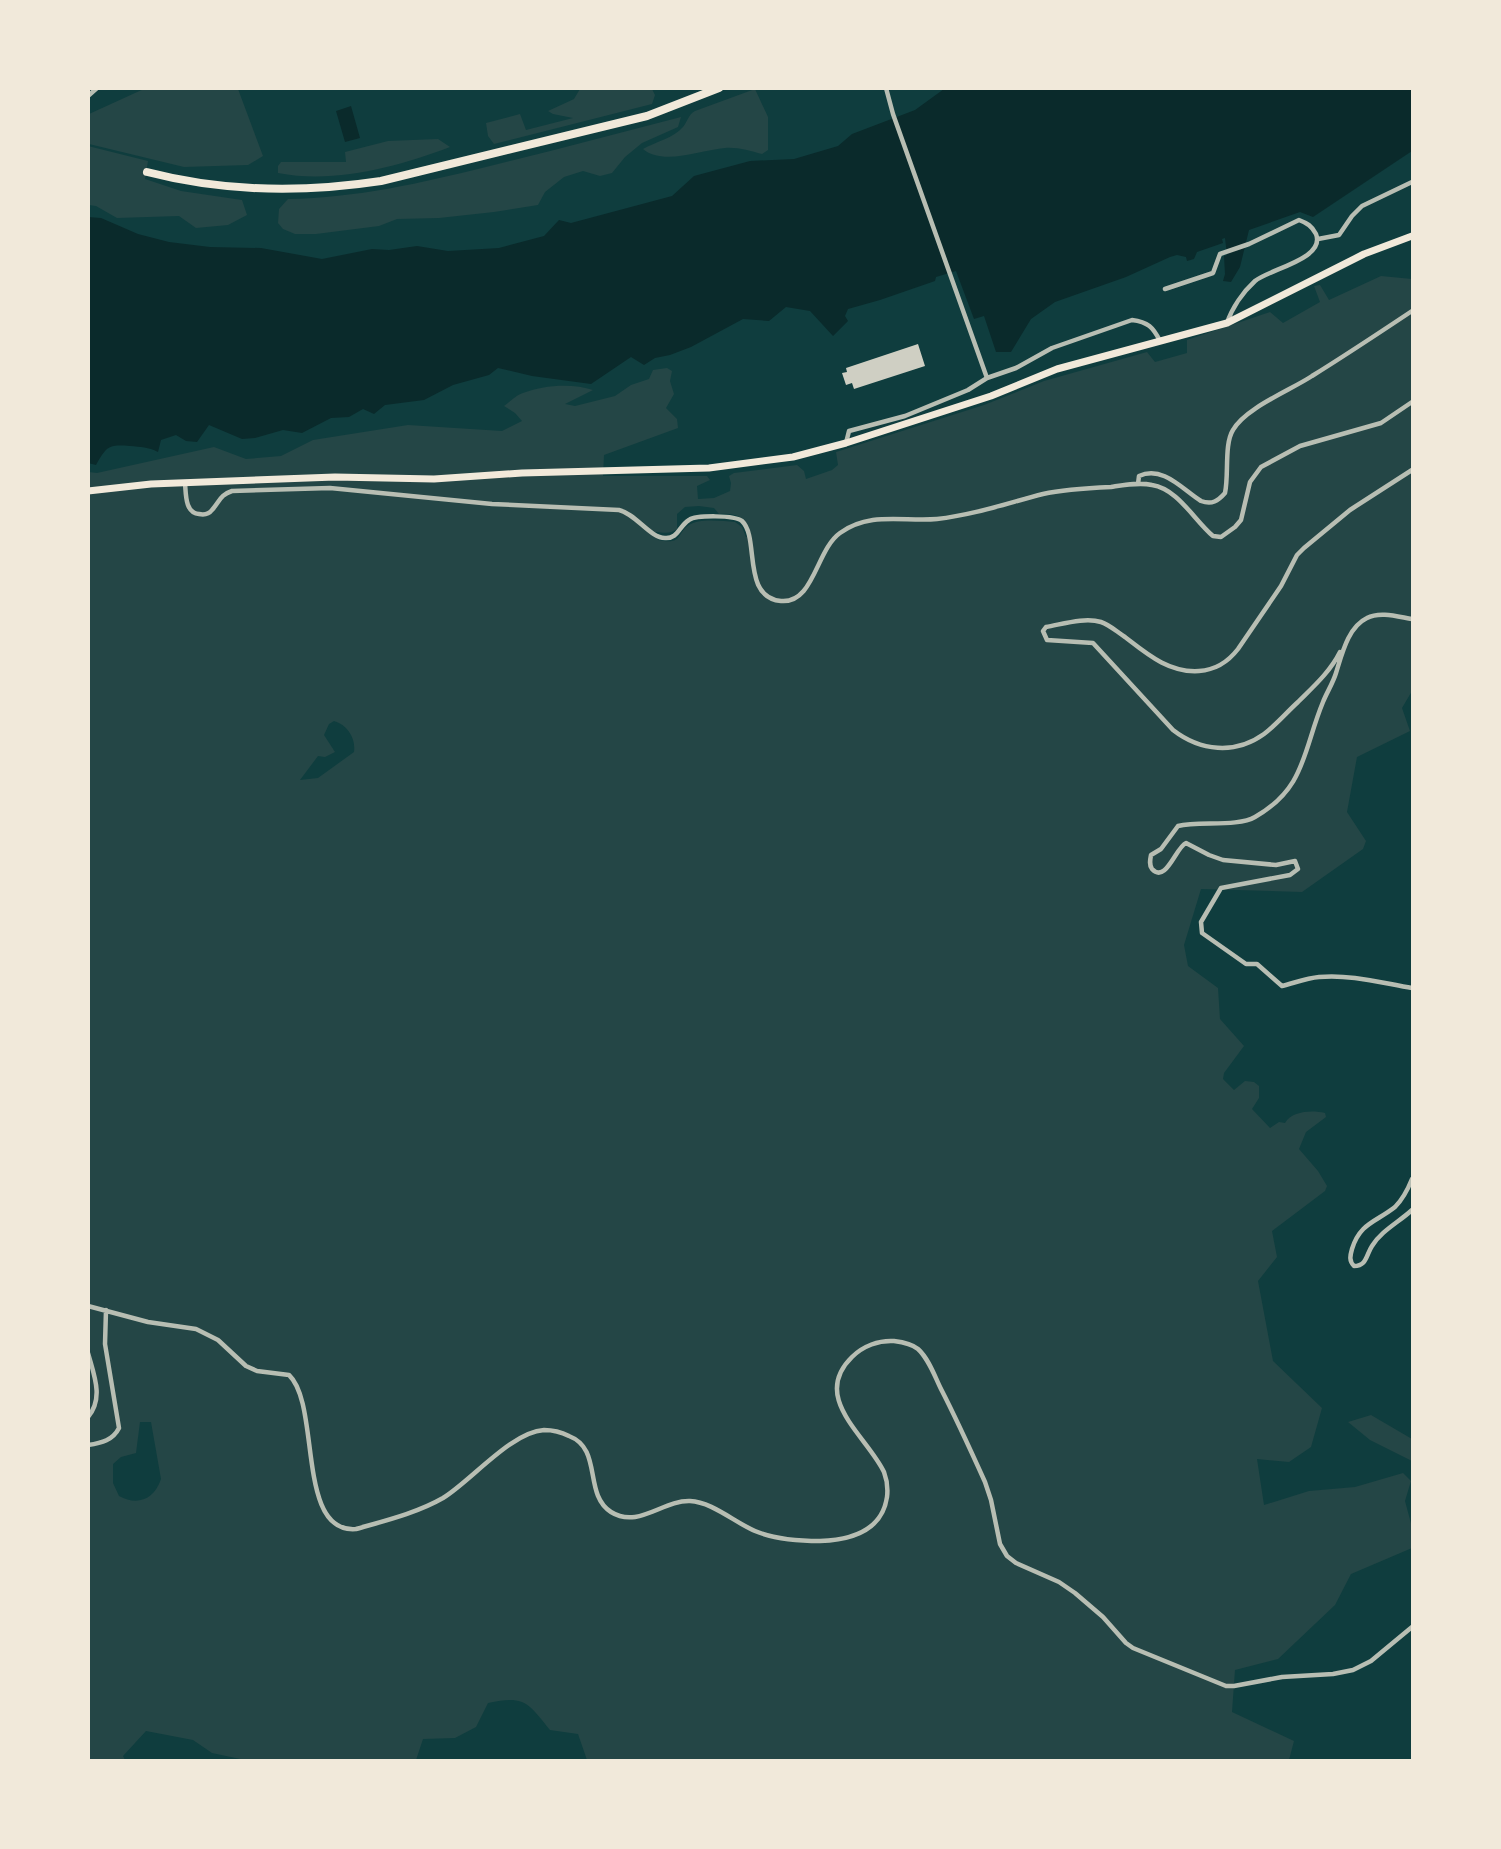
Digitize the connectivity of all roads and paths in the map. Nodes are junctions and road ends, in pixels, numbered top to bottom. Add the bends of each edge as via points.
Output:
1 (97, 88) edge
2 (719, 88) edge
3 (886, 88) edge
4 (88, 96) edge
5 (147, 172) dead end
6 (1413, 182) edge
7 (1413, 236) edge
8 (1318, 239) junction
9 (1165, 289) dead end
10 (1413, 311) edge
11 (1227, 323) junction
12 (1161, 342) junction
13 (987, 378) junction
14 (1413, 402) edge
15 (846, 443) junction
16 (1413, 470) edge
17 (185, 483) junction
18 (1138, 484) junction
19 (88, 491) edge
20 (1413, 619) edge
21 (1344, 649) junction
22 (1413, 988) edge
23 (1413, 1179) edge
24 (1413, 1210) edge
25 (88, 1306) edge
26 (106, 1310) junction
27 (88, 1353) edge
28 (88, 1417) edge
29 (88, 1445) edge
30 (1413, 1627) edge

1 - 4 street
2 - 5 highway via 647,116 381,181 303,189 228,187
3 - 13 street
6 - 8 street via 1362,206 1339,235
7 - 11 main road via 1364,254
8 - 9 street via 1315,231 1299,220 1220,254 1214,273
8 - 11 street via 1312,253 1255,282 1231,311
10 - 18 street via 1239,422 1229,437 1225,493 1215,502 1201,501 1164,475 1144,474 1139,476
11 - 12 main road
12 - 13 street via 1146,322 1132,320 1052,348 1016,368
12 - 15 main road via 1057,369 991,396
13 - 15 street via 968,390 904,416 849,431
14 - 18 street via 1380,423 1300,446 1261,467 1250,482 1241,520 1221,537 1213,536 1168,491
15 - 17 main road via 800,456 709,468 434,479 335,477
16 - 21 street via 1350,510 1297,555 1238,649 1217,667 1202,671 1176,669 1095,621 1046,627 1043,631 1047,640 1094,643 1173,730 1187,740 1211,748 1238,746 1265,734 1321,679
17 - 18 street via 189,508 202,515 232,491 330,488 492,504 619,510 664,538 674,536 692,518 736,518 748,533 759,584 773,599 782,601 791,600 808,587 823,552 840,533 872,519 953,517 1061,491
17 - 19 main road
20 - 21 street via 1368,617 1354,630
21 - 22 street via 1300,772 1286,792 1251,820 1178,826 1149,862 1155,872 1161,872 1186,843 1223,860 1276,865 1295,861 1298,869 1290,875 1221,888 1201,922 1205,937 1246,964 1257,964 1282,986 1329,977
23 - 24 street via 1400,1201 1360,1232 1350,1255 1352,1264 1364,1263 1380,1235
25 - 26 street
26 - 29 street via 105,1344 119,1428 102,1443
26 - 30 street via 148,1322 196,1329 218,1341 246,1366 289,1375 307,1416 318,1497 330,1520 341,1528 356,1529 441,1499 497,1454 544,1430 562,1432 583,1445 597,1496 615,1514 633,1518 691,1501 772,1536 818,1541 856,1535 877,1521 886,1500 887,1485 880,1466 841,1410 839,1374 856,1353 880,1341 894,1341 917,1348 934,1375 985,1482 1000,1544 1007,1556 1075,1593 1133,1648 1234,1686 1353,1670 1371,1661
27 - 28 street via 98,1399

